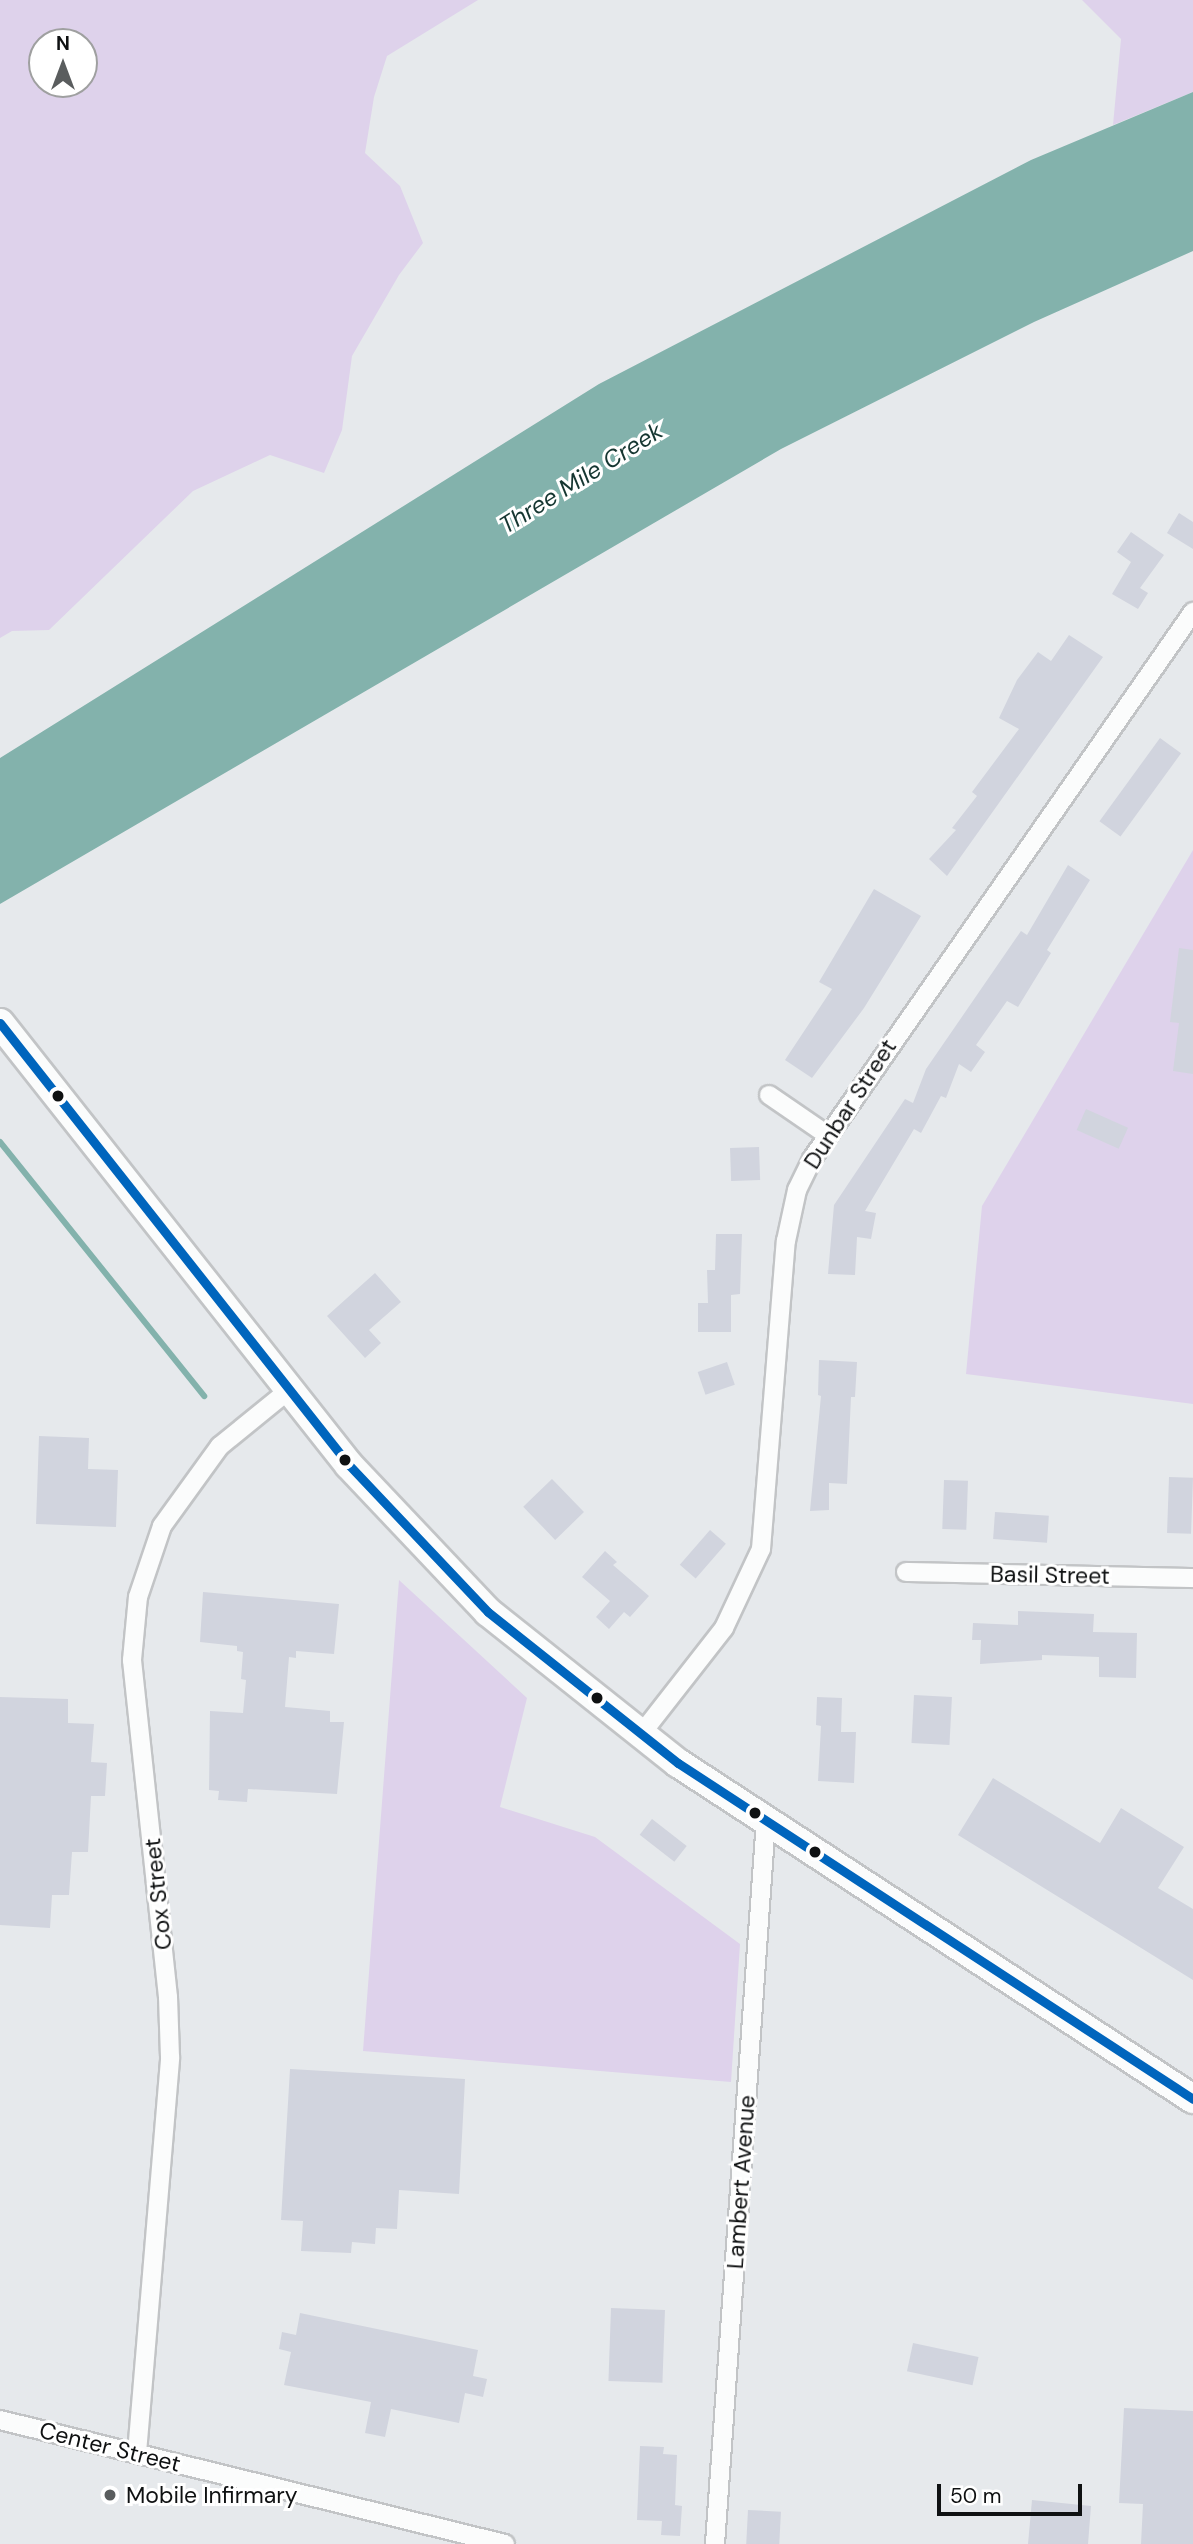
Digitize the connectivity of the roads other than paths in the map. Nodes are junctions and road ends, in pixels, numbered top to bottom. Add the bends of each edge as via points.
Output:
1 (1193, 612) edge
2 (0, 1023) edge
3 (769, 1095) dead end
4 (826, 1134) junction
5 (289, 1390) junction
6 (906, 1572) dead end
7 (1193, 1578) edge
8 (642, 1733) junction
9 (766, 1821) junction
10 (1193, 2099) edge
11 (0, 2420) edge
12 (137, 2454) junction
13 (505, 2544) edge
14 (715, 2544) edge

1 - 4 street, Dunbar Street
2 - 5 main road
3 - 4 street
4 - 8 street, Dunbar Street via 791,1214 761,1549 724,1628
5 - 8 main road via 349,1465 488,1612
5 - 12 street, Cox Street via 220,1446 162,1526 138,1597 132,1660 170,2057
6 - 7 street, Basil Street
8 - 9 main road
9 - 10 main road
9 - 14 street, Lambert Avenue
11 - 12 street, Center Street
12 - 13 street, Center Street

